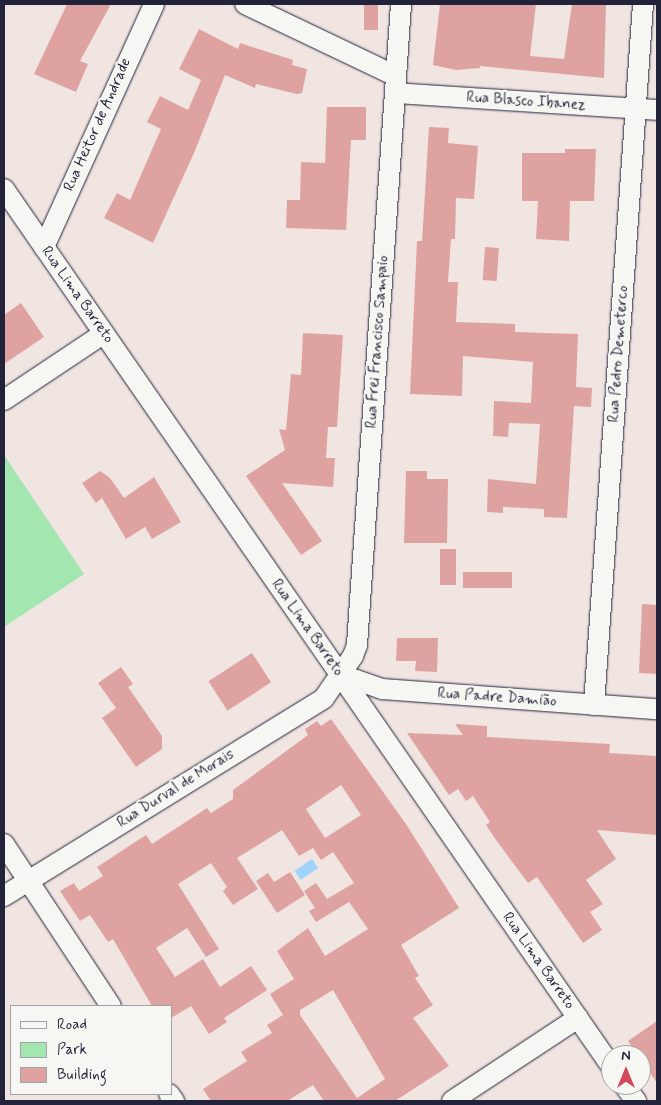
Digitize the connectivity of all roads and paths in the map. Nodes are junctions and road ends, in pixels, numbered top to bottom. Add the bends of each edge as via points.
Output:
1 (154, 4) edge
2 (244, 4) edge
3 (402, 4) edge
4 (643, 4) edge
5 (396, 85) junction
6 (636, 109) junction
7 (657, 110) edge
8 (4, 189) edge
9 (44, 247) junction
10 (103, 334) junction
11 (4, 400) edge
12 (339, 674) junction
13 (594, 705) junction
14 (657, 710) edge
15 (4, 844) edge
16 (28, 880) junction
17 (4, 896) edge
18 (110, 1005) edge
19 (578, 1018) junction
20 (601, 1051) edge
21 (452, 1101) edge

1 - 9 street, Rua Heitor de Andrade
2 - 5 street, Rua Blasco Ibanez
3 - 5 street, Rua Frei Francisco Sampaio
4 - 6 street, Rua Pedro Demeterco
5 - 6 street, Rua Blasco Ibanez
5 - 12 street, Rua Frei Francisco Sampaio via 357,645 354,656
6 - 7 street, Rua Blasco Ibanez
6 - 13 street, Rua Pedro Demeterco
8 - 9 street, Rua Lima Barreto
9 - 10 street, Rua Lima Barreto
10 - 11 street
10 - 12 street, Rua Lima Barreto
12 - 13 street, Rua Padre Damião via 382,689
12 - 16 street, Rua Durval de Morais via 324,698
12 - 19 street, Rua Lima Barreto
13 - 14 street, Rua Padre Damião
15 - 16 street
16 - 17 street, Rua Durval de Morais
16 - 18 street
19 - 20 street, Rua Lima Barreto
19 - 21 street

